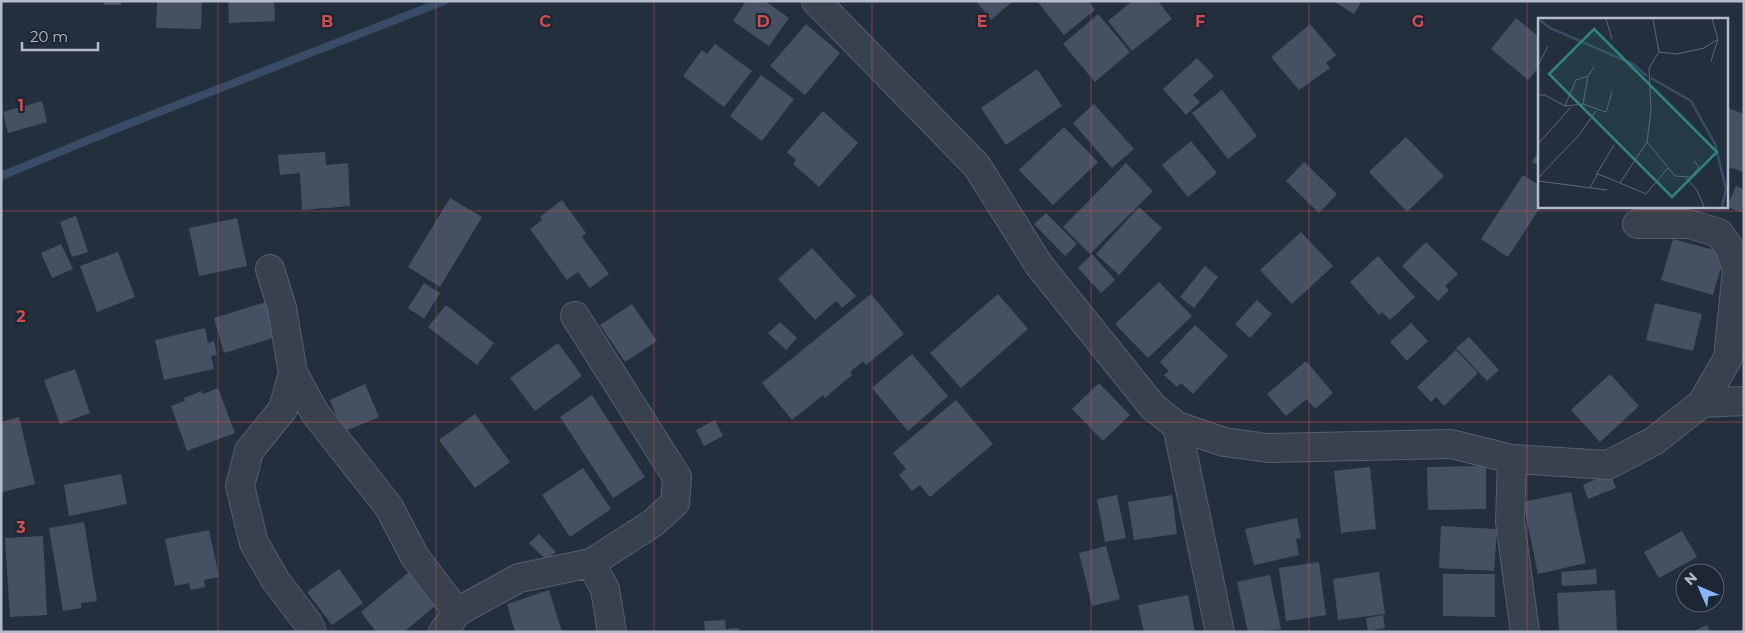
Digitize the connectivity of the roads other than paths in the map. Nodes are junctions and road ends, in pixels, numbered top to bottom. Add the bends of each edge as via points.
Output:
1 (816, 1) edge
2 (1637, 224) dead end
3 (270, 269) dead end
4 (575, 316) dead end
5 (293, 373) junction
6 (1744, 401) edge
7 (1702, 403) junction
8 (1177, 426) junction
9 (1512, 459) junction
10 (591, 563) junction
11 (450, 622) edge
12 (312, 632) edge
13 (612, 632) edge
14 (1220, 632) edge
15 (1525, 632) edge

1 - 8 street via 977,166 1039,265 1153,407
2 - 7 street via 1689,224 1720,234 1732,256 1737,270 1728,358
3 - 5 street via 282,308
4 - 10 street via 677,477 675,503 654,523
5 - 11 street via 315,412 389,507
5 - 12 street via 283,409 249,451 240,486 254,543
6 - 7 street
7 - 9 street via 1654,441 1608,465
8 - 9 street via 1224,442 1268,448 1451,444
8 - 14 street
9 - 15 street via 1510,522
10 - 11 street via 519,578
10 - 13 street via 605,589

